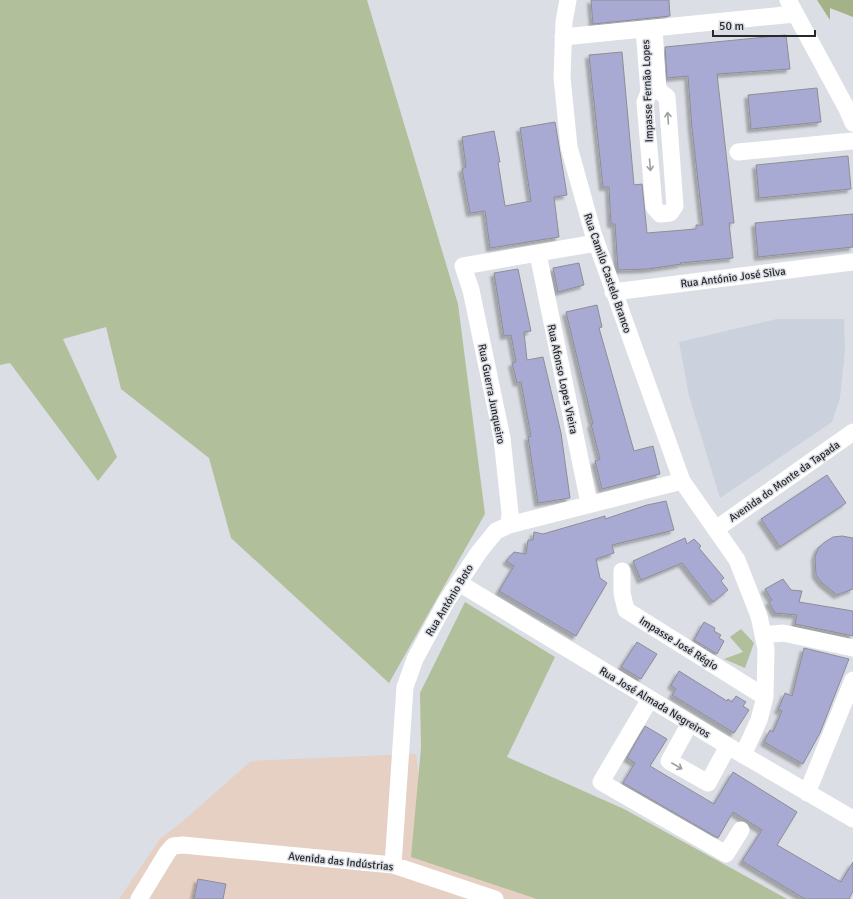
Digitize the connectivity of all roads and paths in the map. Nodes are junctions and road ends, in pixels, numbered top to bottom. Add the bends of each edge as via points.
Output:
1 (568, 0) edge
2 (792, 7) edge
3 (649, 29) junction
4 (562, 37) junction
5 (853, 123) edge
6 (853, 141) edge
7 (738, 152) dead end
8 (596, 243) junction
9 (538, 254) junction
10 (853, 262) edge
11 (613, 292) junction
12 (853, 432) edge
13 (682, 482) junction
14 (589, 503) junction
15 (509, 525) junction
16 (716, 529) junction
17 (622, 570) dead end
18 (459, 583) junction
19 (763, 635) junction
20 (853, 648) edge
21 (853, 680) edge
22 (765, 696) junction
23 (650, 699) junction
24 (690, 723) junction
25 (728, 746) junction
26 (743, 755) junction
27 (807, 793) junction
28 (853, 819) edge
29 (741, 830) dead end
30 (392, 865) junction
31 (139, 899) edge
32 (495, 899) edge

1 - 4 street, Rua Camilo Castelo Branco
2 - 3 street
2 - 5 street
3 -> 3 street, Impasse Fernão Lopes via 648,92 645,102 654,207 660,214 670,213 675,206 667,97 658,90
3 - 4 street
4 - 8 street, Rua Camilo Castelo Branco via 562,77 569,148
6 - 7 street
8 - 9 street
8 - 11 street, Rua Camilo Castelo Branco
9 - 14 street, Rua Afonso Lopes Vieira
9 - 15 street, Rua Guerra Junqueiro via 463,266 471,290 502,438
10 - 11 street, Rua António José Silva
11 - 13 street, Rua Camilo Castelo Branco
12 - 16 street, Avenida do Monte da Tapada
13 - 14 street, Rua António Boto
13 - 16 street, Rua Camilo Castelo Branco
14 - 15 street, Rua António Boto
15 - 18 street, Rua António Boto via 496,531
16 - 19 street, Rua Camilo Castelo Branco via 746,581 760,616
17 - 22 street, Impasse José Régio via 622,593 626,610
18 - 23 street, Rua José Almada Negreiros
18 - 30 street, Rua António Boto via 415,659 405,687
19 - 20 street via 783,633
19 - 22 street, Rua Camilo Castelo Branco via 766,649
21 - 27 street
22 - 26 street, Rua Camilo Castelo Branco via 759,720
23 - 24 street, Rua José Almada Negreiros
23 - 29 street via 601,782 726,854
24 - 25 street, Rua José Almada Negreiros
24 -> 25 street via 669,761 708,783
25 - 26 street, Rua José Almada Negreiros
26 - 27 street, Rua José Almada Negreiros
27 - 28 street, Rua José Almada Negreiros
30 - 31 street, Avenida das Indústrias via 173,846
30 - 32 street, Avenida das Indústrias

